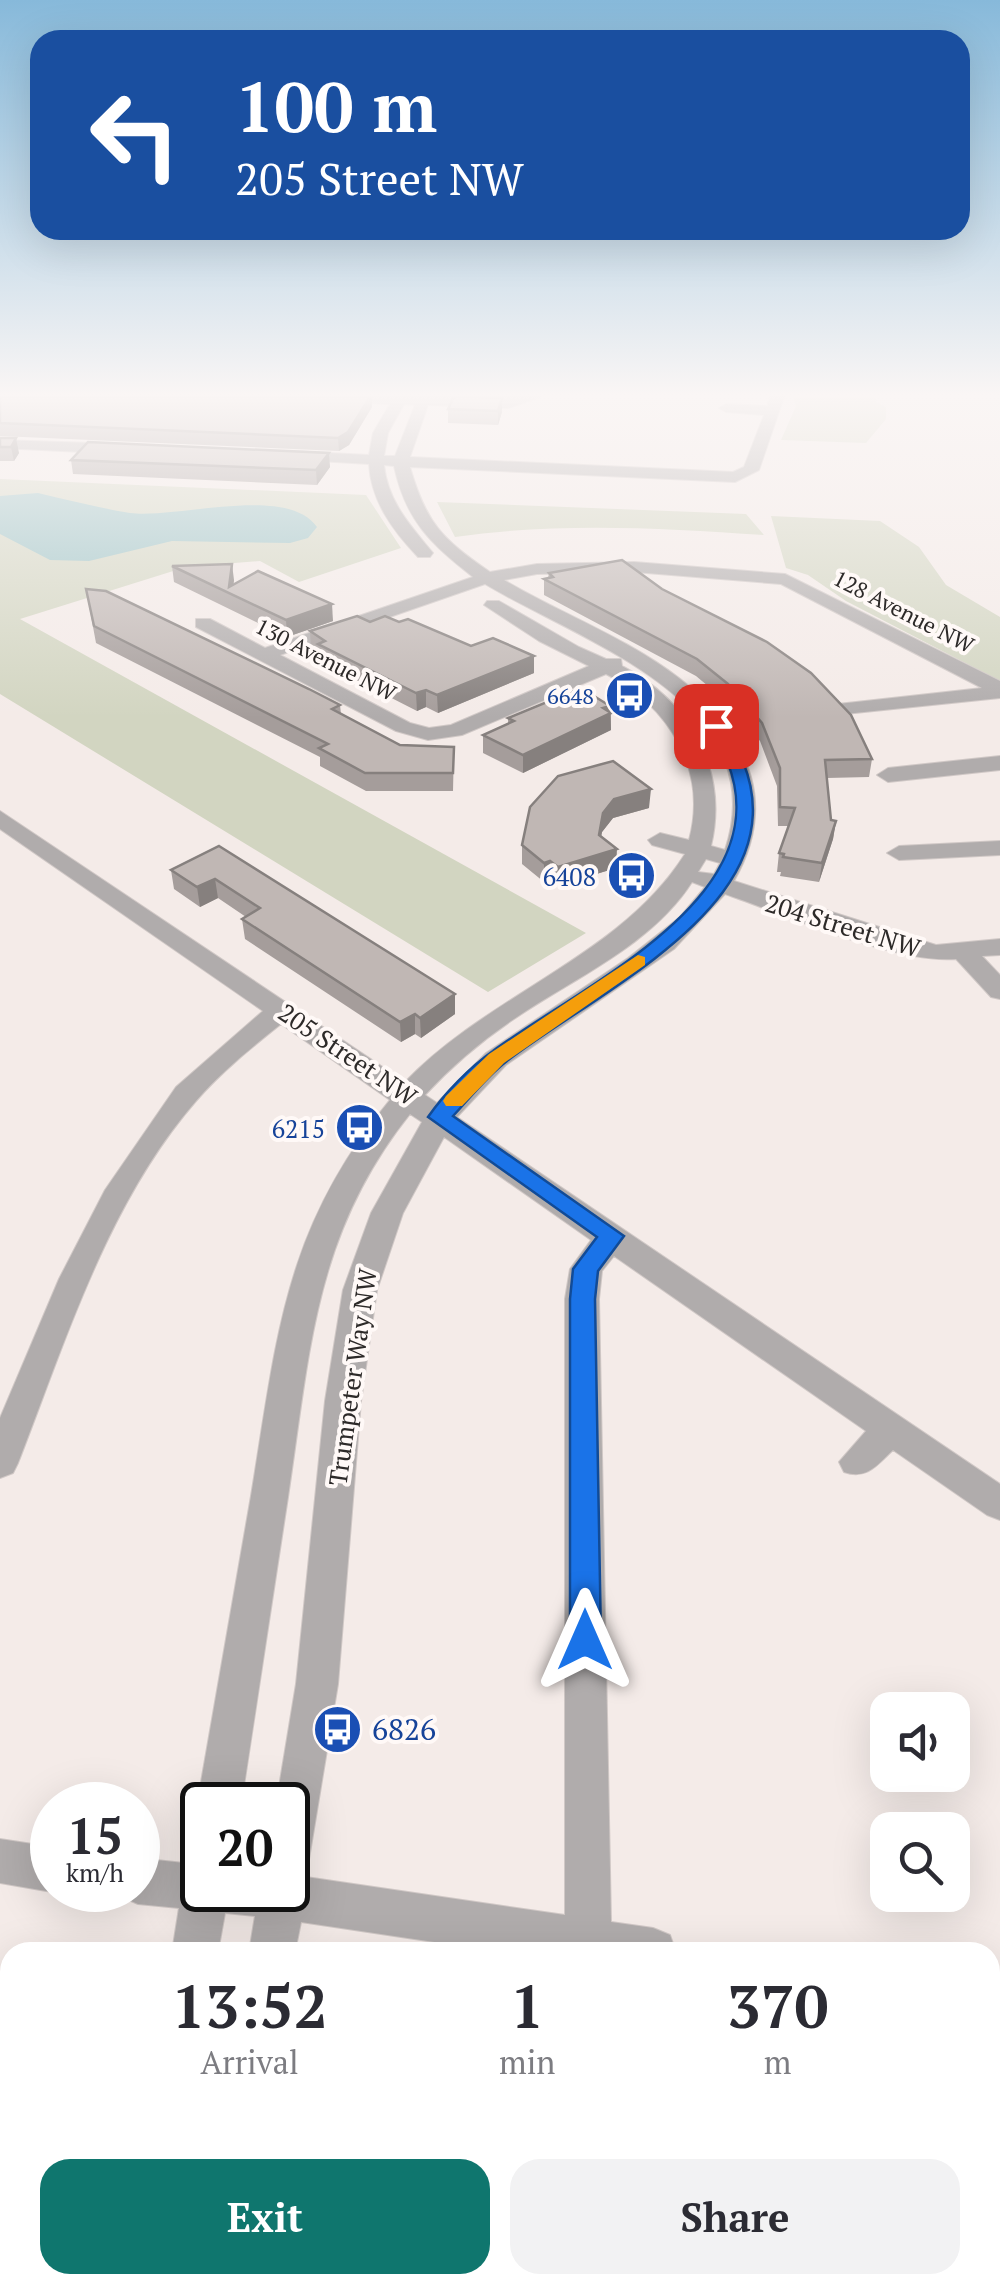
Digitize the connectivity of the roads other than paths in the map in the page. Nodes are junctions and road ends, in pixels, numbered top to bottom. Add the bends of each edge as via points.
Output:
1 (413, 504) edge
2 (473, 581) junction
3 (202, 623) dead end
4 (263, 655) junction
5 (635, 656) junction
6 (604, 667) junction
7 (1000, 691) edge
8 (845, 708) edge
9 (1000, 764) edge
10 (888, 775) dead end
11 (0, 818) edge
12 (660, 840) dead end
13 (1000, 848) edge
14 (900, 854) dead end
15 (735, 860) junction
16 (696, 862) junction
17 (719, 885) junction
18 (1000, 946) edge
19 (963, 951) junction
20 (1000, 992) edge
21 (283, 1009) junction
22 (407, 1094) junction
23 (440, 1117) junction
24 (612, 1236) junction
25 (892, 1429) junction
26 (857, 1462) dead end
27 (0, 1464) edge
28 (1000, 1504) edge
29 (223, 1782) edge
30 (301, 1782) edge
31 (0, 1861) edge
32 (30, 1866) edge
33 (310, 1889) edge
34 (201, 1912) edge
35 (279, 1912) edge
36 (197, 1942) edge
37 (274, 1942) edge
38 (588, 1942) joint

1 - 2 street, Trumpeter Way NW via 422,526
2 - 4 street
2 - 5 street, Trumpeter Way NW
2 - 6 street, Trumpeter Way NW via 562,646
2 - 7 street, 128 Avenue NW via 537,568 601,566 785,578
3 - 4 street, 130 Avenue NW
4 - 6 street, 130 Avenue NW via 428,734 455,730
5 - 6 street
5 - 15 street, Trumpeter Way NW via 704,708 728,743 746,794
6 - 16 street, Trumpeter Way NW via 664,705 694,747 707,816
7 - 8 street
9 - 10 street
11 - 21 street, 205 Street NW
12 - 16 street
13 - 14 street
15 - 16 street
15 - 17 street, Trumpeter Way NW
16 - 17 street, 204 Street NW
16 - 22 street via 660,905 619,938 477,1031
17 - 19 street, 204 Street NW via 910,947
17 - 23 street, Trumpeter Way NW via 677,932 496,1058
18 - 19 street, 204 Street NW
19 - 20 street
21 - 22 street, 205 Street NW
21 - 27 street via 177,1104 126,1177 88,1246
22 - 23 street, 205 Street NW
22 - 29 street via 335,1207 302,1300
23 - 24 street, 205 Street NW
23 - 30 street, Trumpeter Way NW via 387,1213 360,1290
24 - 25 street, 205 Street NW
24 - 38 street via 586,1269 582,1299
25 - 26 street
25 - 28 street, 205 Street NW
31 - 32 street
33 - 38 street
34 - 36 street
35 - 37 street, Trumpeter Way NW

